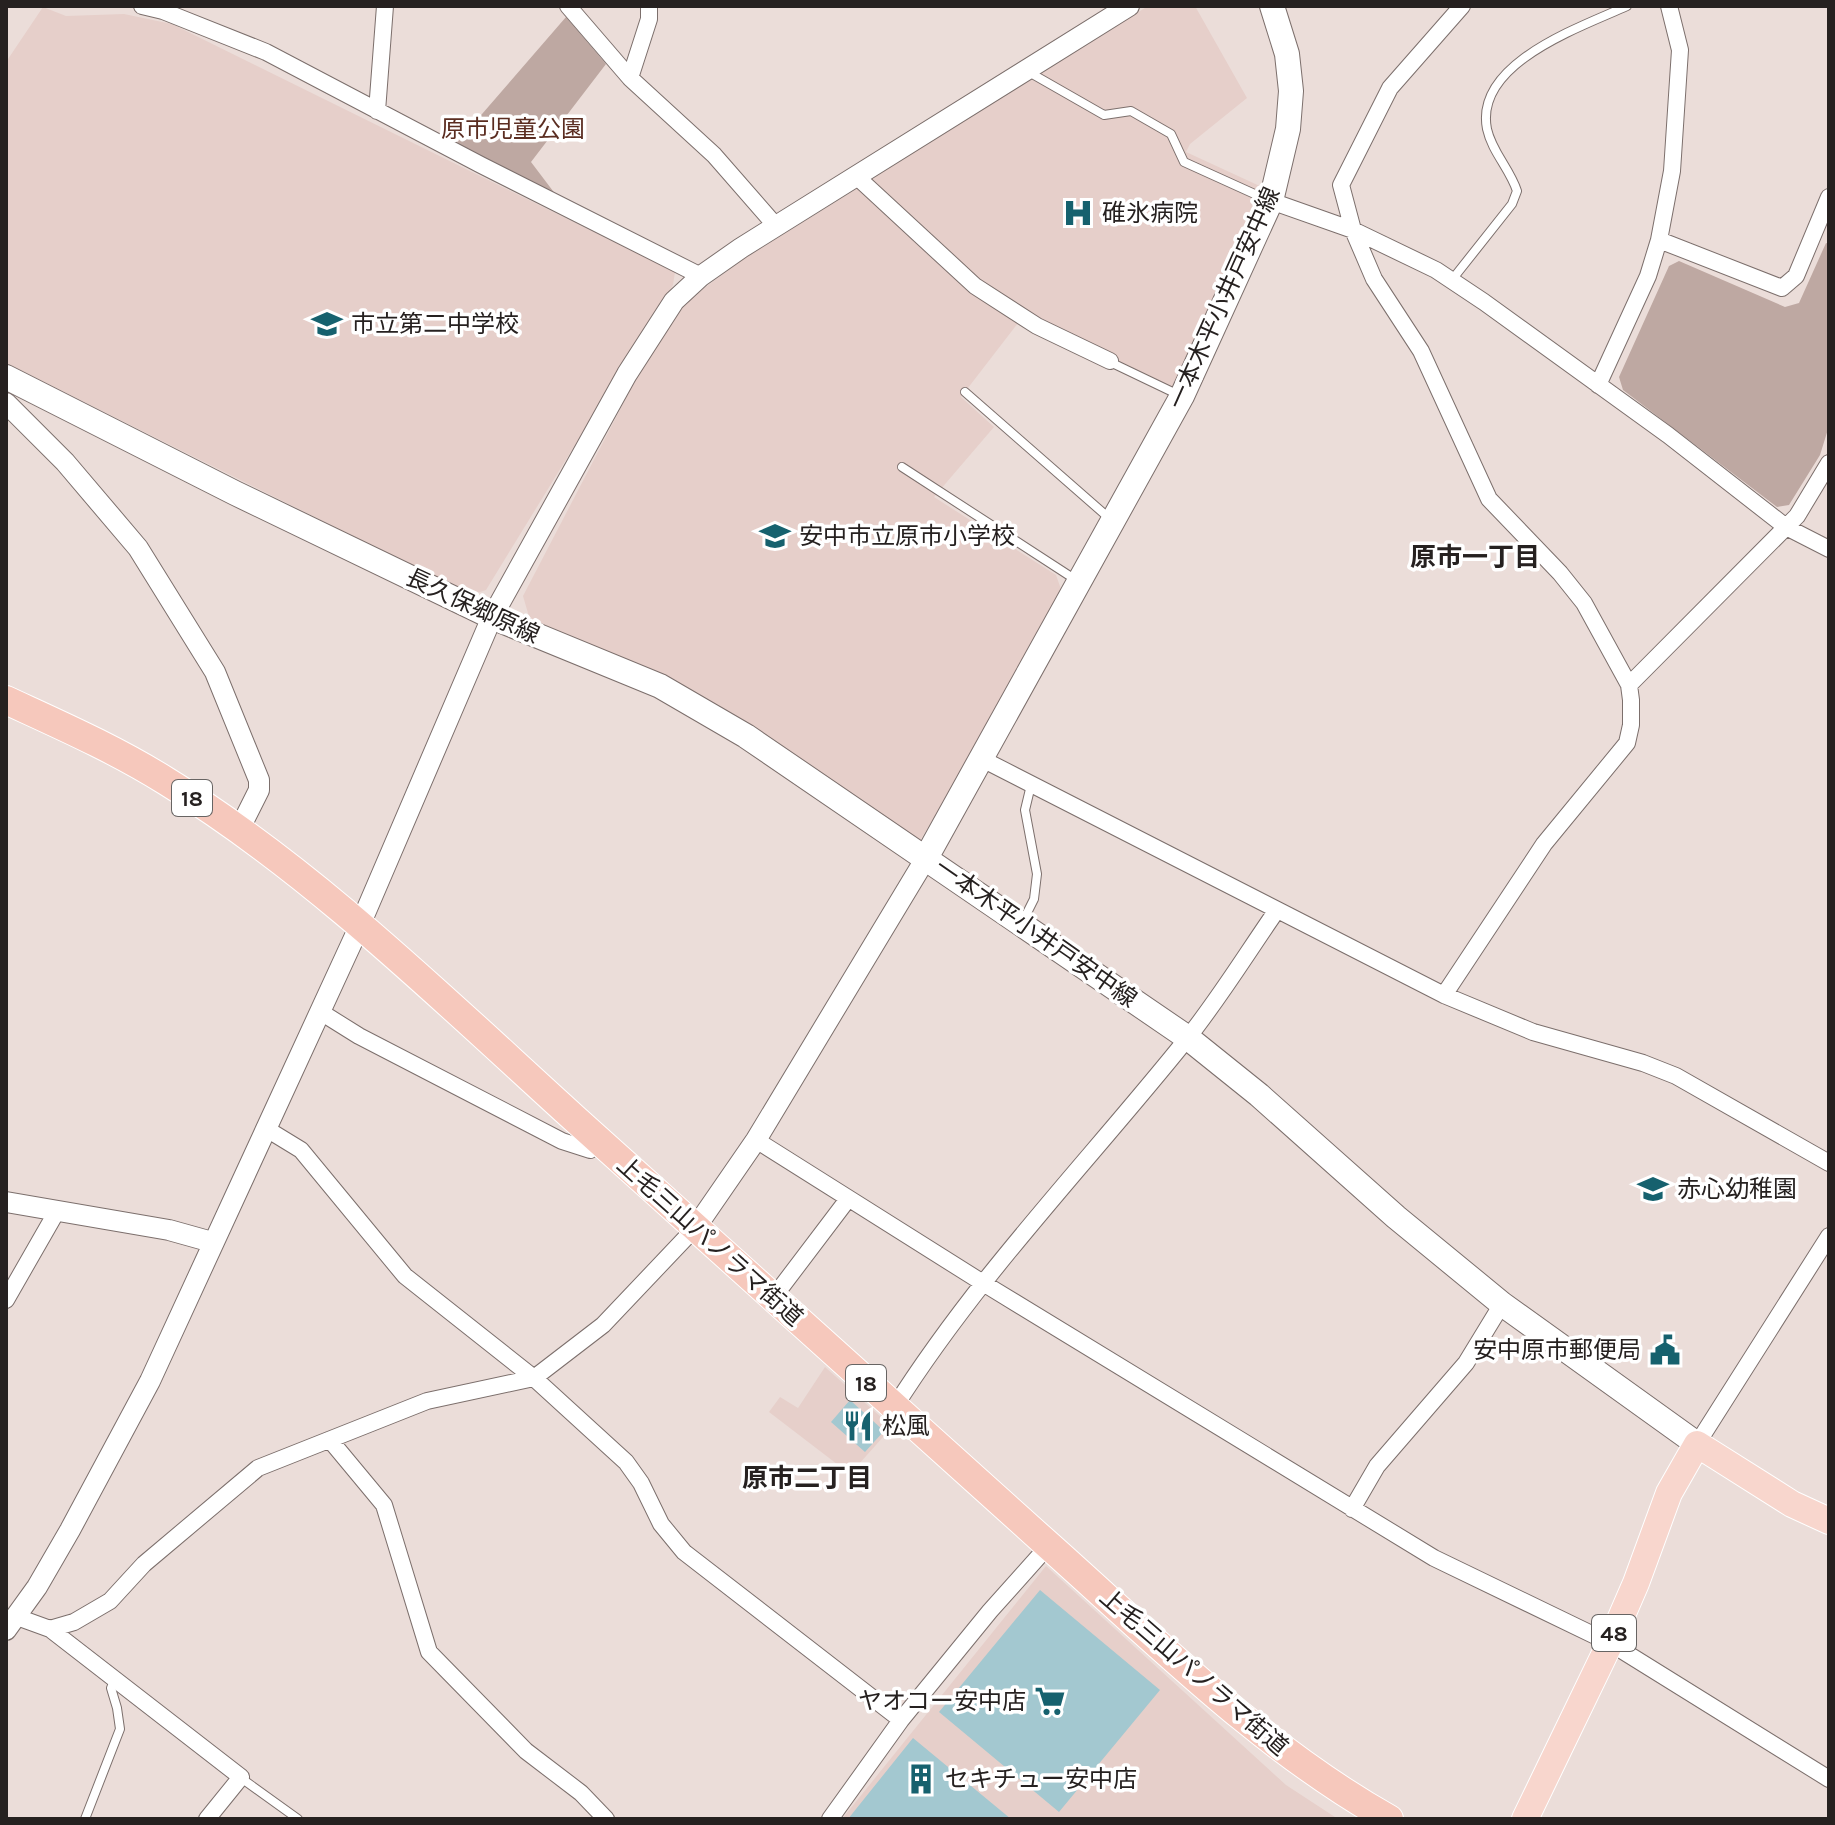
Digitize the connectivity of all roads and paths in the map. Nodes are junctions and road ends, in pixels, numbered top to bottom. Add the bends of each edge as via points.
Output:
1 (142, 6) edge
2 (385, 6) edge
3 (568, 6) edge
4 (649, 6) edge
5 (1129, 6) edge
6 (1272, 6) edge
7 (1462, 6) edge
8 (1627, 6) edge
9 (1669, 6) edge
10 (1029, 68) junction
11 (630, 78) junction
12 (377, 111) junction
13 (856, 176) junction
14 (1829, 197) edge
15 (1271, 201) junction
16 (776, 226) junction
17 (1353, 230) junction
18 (1659, 240) junction
19 (701, 276) junction
20 (1451, 281) junction
21 (1110, 361) joint
22 (6, 377) edge
23 (1598, 385) junction
24 (965, 392) dead end
25 (1182, 396) junction
26 (6, 403) edge
27 (1829, 463) edge
28 (902, 467) dead end
29 (1113, 522) junction
30 (1786, 527) junction
31 (1829, 549) edge
32 (1080, 582) junction
33 (492, 617) junction
34 (1629, 685) junction
35 (6, 700) edge
36 (982, 759) junction
37 (1032, 784) junction
38 (239, 830) junction
39 (926, 858) junction
40 (1277, 910) junction
41 (1022, 924) junction
42 (360, 925) junction
43 (1444, 995) junction
44 (319, 1011) junction
45 (1188, 1038) junction
46 (265, 1128) junction
47 (598, 1139) junction
48 (756, 1140) junction
49 (1829, 1163) edge
50 (848, 1199) junction
51 (6, 1202) edge
52 (57, 1211) junction
53 (696, 1227) junction
54 (1829, 1236) edge
55 (212, 1242) junction
56 (983, 1283) junction
57 (773, 1298) junction
58 (6, 1300) edge
59 (1502, 1304) junction
60 (534, 1378) junction
61 (894, 1408) junction
62 (330, 1440) junction
63 (1697, 1444) junction
64 (1352, 1509) junction
65 (1829, 1521) edge
66 (1049, 1545) junction
67 (10, 1622) edge
68 (50, 1629) junction
69 (1610, 1643) junction
70 (115, 1678) junction
71 (901, 1720) junction
72 (241, 1777) junction
73 (1829, 1779) edge
74 (85, 1819) edge
75 (207, 1819) edge
76 (298, 1819) edge
77 (606, 1819) edge
78 (830, 1819) edge
79 (1389, 1819) edge
80 (1525, 1819) edge

1 - 12 street via 266,52
2 - 12 street
3 - 11 street
4 - 11 street
5 - 10 street
6 - 15 main road, 一本木平小井戸安中線 via 1287,54 1291,91
7 - 17 street via 1390,88 1341,185
8 - 20 lane via 1542,45 1496,83 1487,129 1517,191
9 - 18 street via 1680,75 1672,171
10 - 13 street
10 - 15 lane via 1104,115 1131,111 1171,134 1184,162
11 - 16 street via 714,155
12 - 19 street
13 - 16 street
13 - 21 street via 975,286 1037,326
14 - 18 street via 1796,276 1782,288
15 - 17 street
15 - 25 main road, 一本木平小井戸安中線
16 - 19 street
17 - 20 street
17 - 34 street via 1374,279 1421,351 1489,499 1584,603
18 - 23 street
19 - 33 street via 674,301 627,374
20 - 23 street
21 - 25 lane
22 - 33 main road, 長久保郷原線
23 - 30 street
24 - 29 lane
25 - 29 main road, 一本木平小井戸安中線
26 - 38 street via 138,548 215,672 259,780
27 - 30 street
28 - 32 lane
29 - 32 main road, 一本木平小井戸安中線
30 - 31 street
30 - 34 street
32 - 36 main road, 一本木平小井戸安中線
33 - 39 main road, 長久保郷原線 via 660,686 746,736
33 - 42 street
34 - 43 street via 1627,743 1544,844
35 - 38 highway, 上毛三山パノラマ街道 / 18 via 111,749
36 - 37 street
36 - 39 main road, 一本木平小井戸安中線
37 - 40 street
37 - 41 lane via 1025,810 1037,874 1034,899
38 - 42 highway, 上毛三山パノラマ街道 / 18
39 - 41 main road, 一本木平小井戸安中線
39 - 48 street
40 - 43 street
40 - 45 street
41 - 45 main road, 一本木平小井戸安中線
42 - 44 street
42 - 47 highway, 上毛三山パノラマ街道 / 18
43 - 49 street via 1533,1032 1676,1076
44 - 46 street
44 - 47 street via 562,1141 590,1150
45 - 56 street
45 - 59 main road, 一本木平小井戸安中線
46 - 55 street
46 - 60 street via 301,1150 405,1276
47 - 53 highway, 上毛三山パノラマ街道 / 18
48 - 50 street
48 - 53 street
50 - 56 street
50 - 57 street
51 - 52 street
52 - 55 street
52 - 58 street
53 - 57 highway, 上毛三山パノラマ街道 / 18
53 - 60 street via 603,1325
54 - 63 street
55 - 67 street via 150,1381 101,1474
56 - 61 street via 926,1356
56 - 64 street
57 - 61 highway, 上毛三山パノラマ街道 / 18
59 - 63 main road, 一本木平小井戸安中線
59 - 64 street via 1466,1363 1377,1466
60 - 62 street via 427,1401
60 - 71 street via 626,1462 661,1524 684,1552
61 - 66 highway, 上毛三山パノラマ街道 / 18
62 - 68 street via 258,1468 144,1564 110,1601
62 - 77 street via 384,1505 429,1652 526,1751
63 - 65 main road
63 - 69 main road, 48 via 1669,1493
64 - 69 street via 1434,1558
66 - 71 street
66 - 79 highway, 上毛三山パノラマ街道 / 18 via 1287,1753
67 - 68 street
68 - 70 street
69 - 73 street
69 - 80 main road, 48
70 - 72 street
70 - 74 lane via 111,1688 120,1729
71 - 78 street
72 - 75 street
72 - 76 lane

